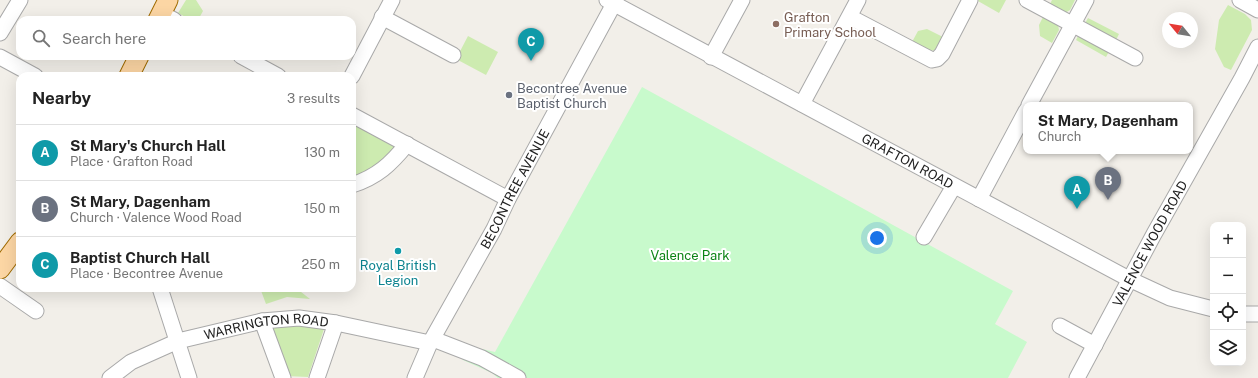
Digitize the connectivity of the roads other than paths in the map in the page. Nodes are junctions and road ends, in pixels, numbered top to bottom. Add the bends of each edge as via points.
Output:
1 (20, 0) edge
2 (392, 0) edge
3 (742, 0) edge
4 (858, 0) edge
5 (970, 0) edge
6 (1027, 0) edge
7 (1086, 0) edge
8 (1240, 0) edge
9 (612, 1) edge
10 (1258, 10) edge
11 (850, 16) junction
12 (382, 17) junction
13 (1073, 24) junction
14 (0, 33) edge
15 (1258, 47) edge
16 (453, 55) dead end
17 (0, 57) edge
18 (711, 57) junction
19 (1135, 58) dead end
20 (137, 60) edge
21 (247, 60) edge
22 (28, 72) edge
23 (131, 72) edge
24 (266, 72) edge
25 (354, 72) edge
26 (1031, 102) edge
27 (802, 104) junction
28 (356, 117) edge
29 (1023, 117) edge
30 (407, 144) junction
31 (356, 183) edge
32 (954, 186) junction
33 (508, 199) junction
34 (979, 199) junction
35 (924, 237) dead end
36 (16, 247) edge
37 (1, 265) edge
38 (1129, 279) junction
39 (0, 286) edge
40 (161, 292) edge
41 (1210, 307) edge
42 (36, 311) dead end
43 (1246, 314) edge
44 (1258, 314) edge
45 (262, 321) junction
46 (336, 323) junction
47 (1060, 326) dead end
48 (178, 341) junction
49 (432, 341) junction
50 (1095, 345) junction
51 (110, 378) edge
52 (189, 378) edge
53 (283, 378) edge
54 (317, 378) edge
55 (415, 378) edge
56 (518, 378) edge
57 (1077, 378) edge

1 - 14 street
2 - 12 street
3 - 18 street
4 - 11 street
5 - 11 street via 942,54 932,60
6 - 13 street
7 - 13 street
8 - 10 street
9 - 18 street, GRAFTON ROAD
9 - 33 street, BECONTREE AVENUE
11 - 27 street
12 - 16 street
12 - 25 street
13 - 19 street
13 - 26 street
15 - 38 street, VALENCE WOOD ROAD
17 - 22 street
18 - 27 street, GRAFTON ROAD
20 - 23 main road
21 - 24 street
27 - 32 street, GRAFTON ROAD
28 - 30 street
29 - 34 street
30 - 31 street via 395,160 379,173
30 - 33 street
32 - 34 street, GRAFTON ROAD
32 - 35 street
33 - 49 street, BECONTREE AVENUE via 494,230
34 - 38 street, GRAFTON ROAD
36 - 37 main road
38 - 41 street, GRAFTON ROAD via 1170,298
38 - 50 street, VALENCE WOOD ROAD
39 - 42 street
40 - 48 street
43 - 44 street
45 - 46 street, WARRINGTON ROAD via 299,318
45 - 48 street, WARRINGTON ROAD
45 - 53 street
46 - 49 street, WARRINGTON ROAD
46 - 54 street
47 - 50 street
48 - 51 street, WARRINGTON ROAD via 131,362
48 - 52 street
49 - 55 street, BECONTREE AVENUE
49 - 56 street, WARRINGTON ROAD via 482,358
50 - 57 street, VALENCE WOOD ROAD

